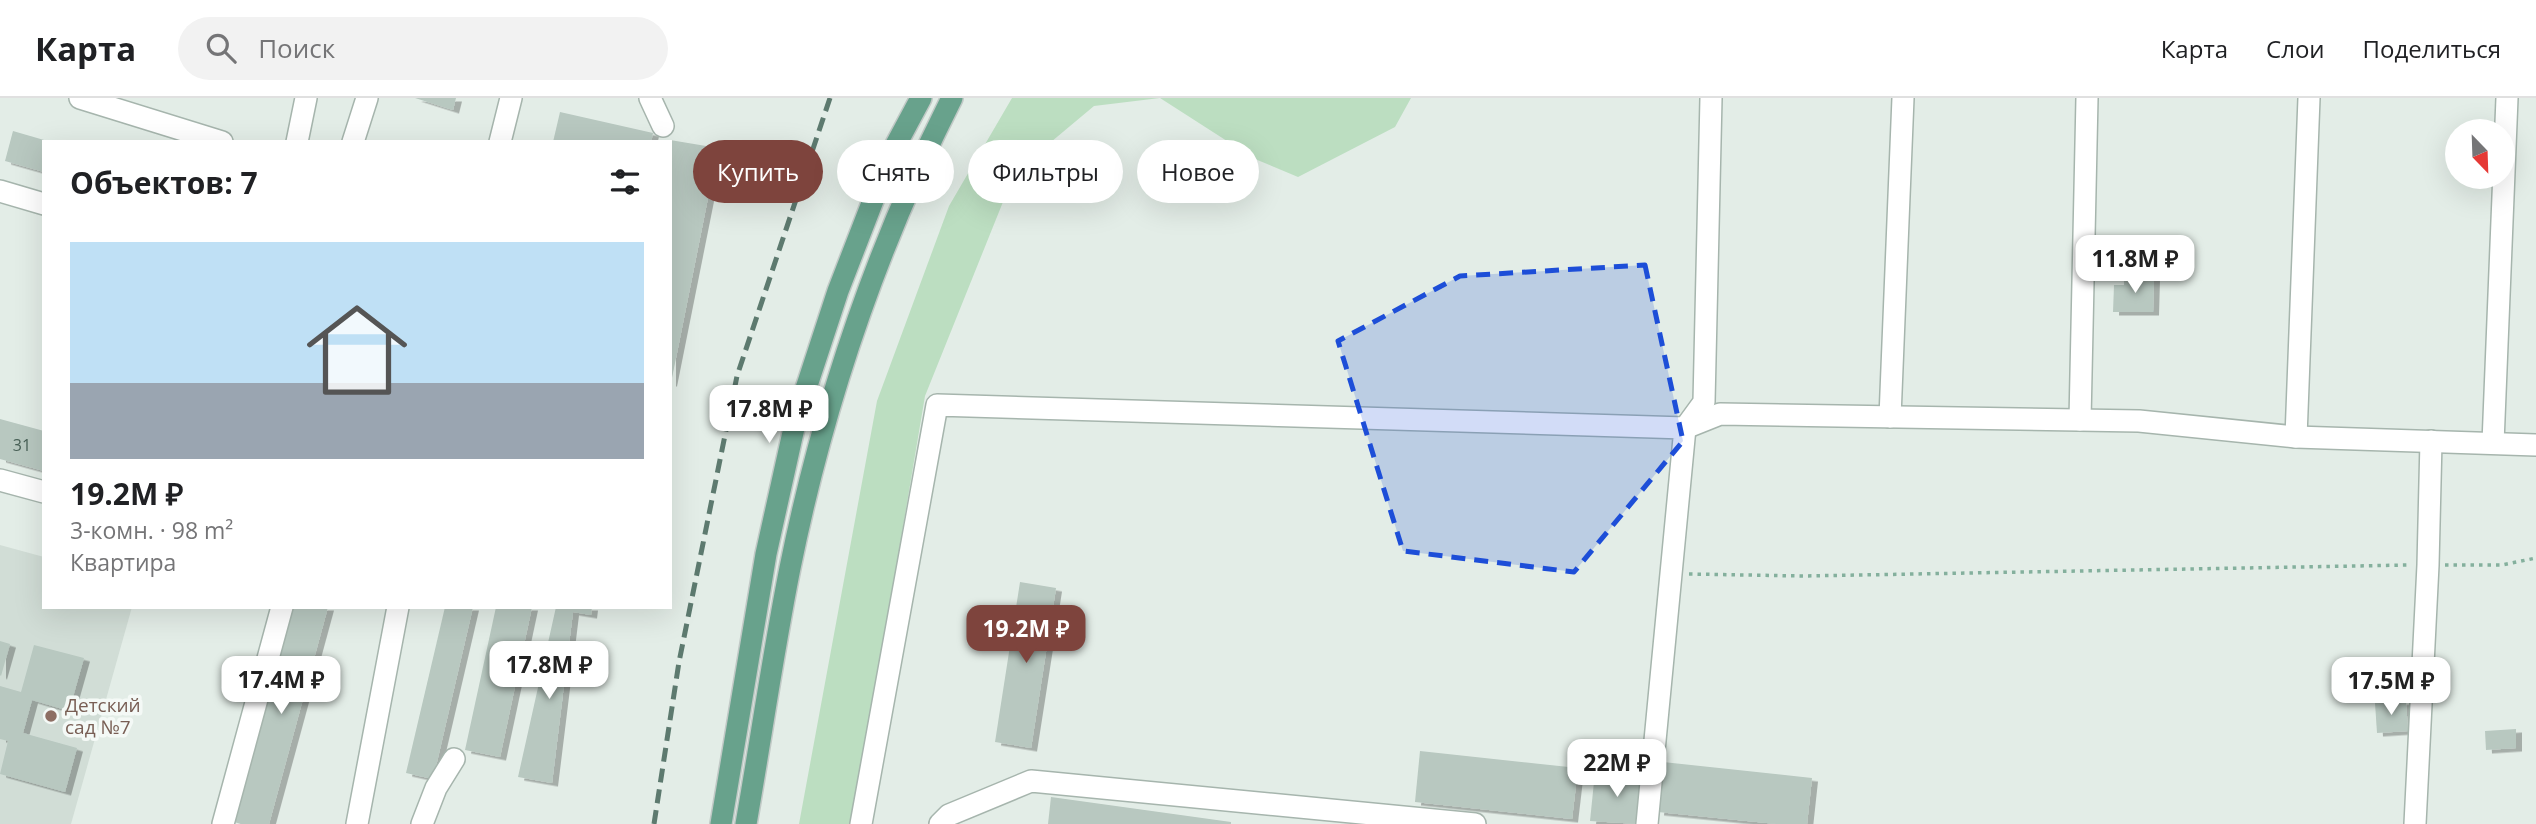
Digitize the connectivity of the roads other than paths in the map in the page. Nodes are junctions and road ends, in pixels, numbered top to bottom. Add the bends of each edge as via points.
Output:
1 (80, 98) edge
2 (306, 98) edge
3 (367, 98) edge
4 (511, 98) edge
5 (650, 98) edge
6 (921, 98) edge
7 (953, 98) edge
8 (1711, 98) edge
9 (1903, 98) edge
10 (2087, 98) edge
11 (2309, 98) edge
12 (2507, 98) edge
13 (663, 126) dead end
14 (216, 140) edge
15 (297, 140) edge
16 (354, 140) edge
17 (500, 140) edge
18 (0, 191) edge
19 (42, 203) edge
20 (1890, 417) junction
21 (2080, 420) junction
22 (1685, 428) junction
23 (2296, 437) junction
24 (2431, 441) junction
25 (2493, 443) junction
26 (2536, 445) edge
27 (0, 480) edge
28 (42, 491) edge
29 (281, 609) edge
30 (398, 609) edge
31 (454, 759) dead end
32 (223, 824) edge
33 (357, 824) edge
34 (422, 824) edge
35 (721, 824) edge
36 (746, 824) edge
37 (861, 824) edge
38 (940, 824) edge
39 (1475, 824) edge
40 (1647, 824) edge
41 (2415, 824) edge

1 - 14 street
2 - 15 street
3 - 16 street
4 - 17 street
5 - 13 street
6 - 35 main road via 891,154 862,228 796,419 766,554
7 - 36 main road via 917,169 866,295 825,422 790,567
8 - 22 street via 1704,402
9 - 20 street
10 - 21 street
11 - 23 street
12 - 25 street
18 - 19 street
20 - 21 street
20 - 22 street via 1720,414
21 - 23 street via 2139,421
22 - 37 street via 937,405
22 - 40 street
23 - 24 street
24 - 25 street
24 - 41 street
25 - 26 street
27 - 28 street
29 - 32 street
30 - 33 street
31 - 34 street
38 - 39 street via 949,815 1031,781

